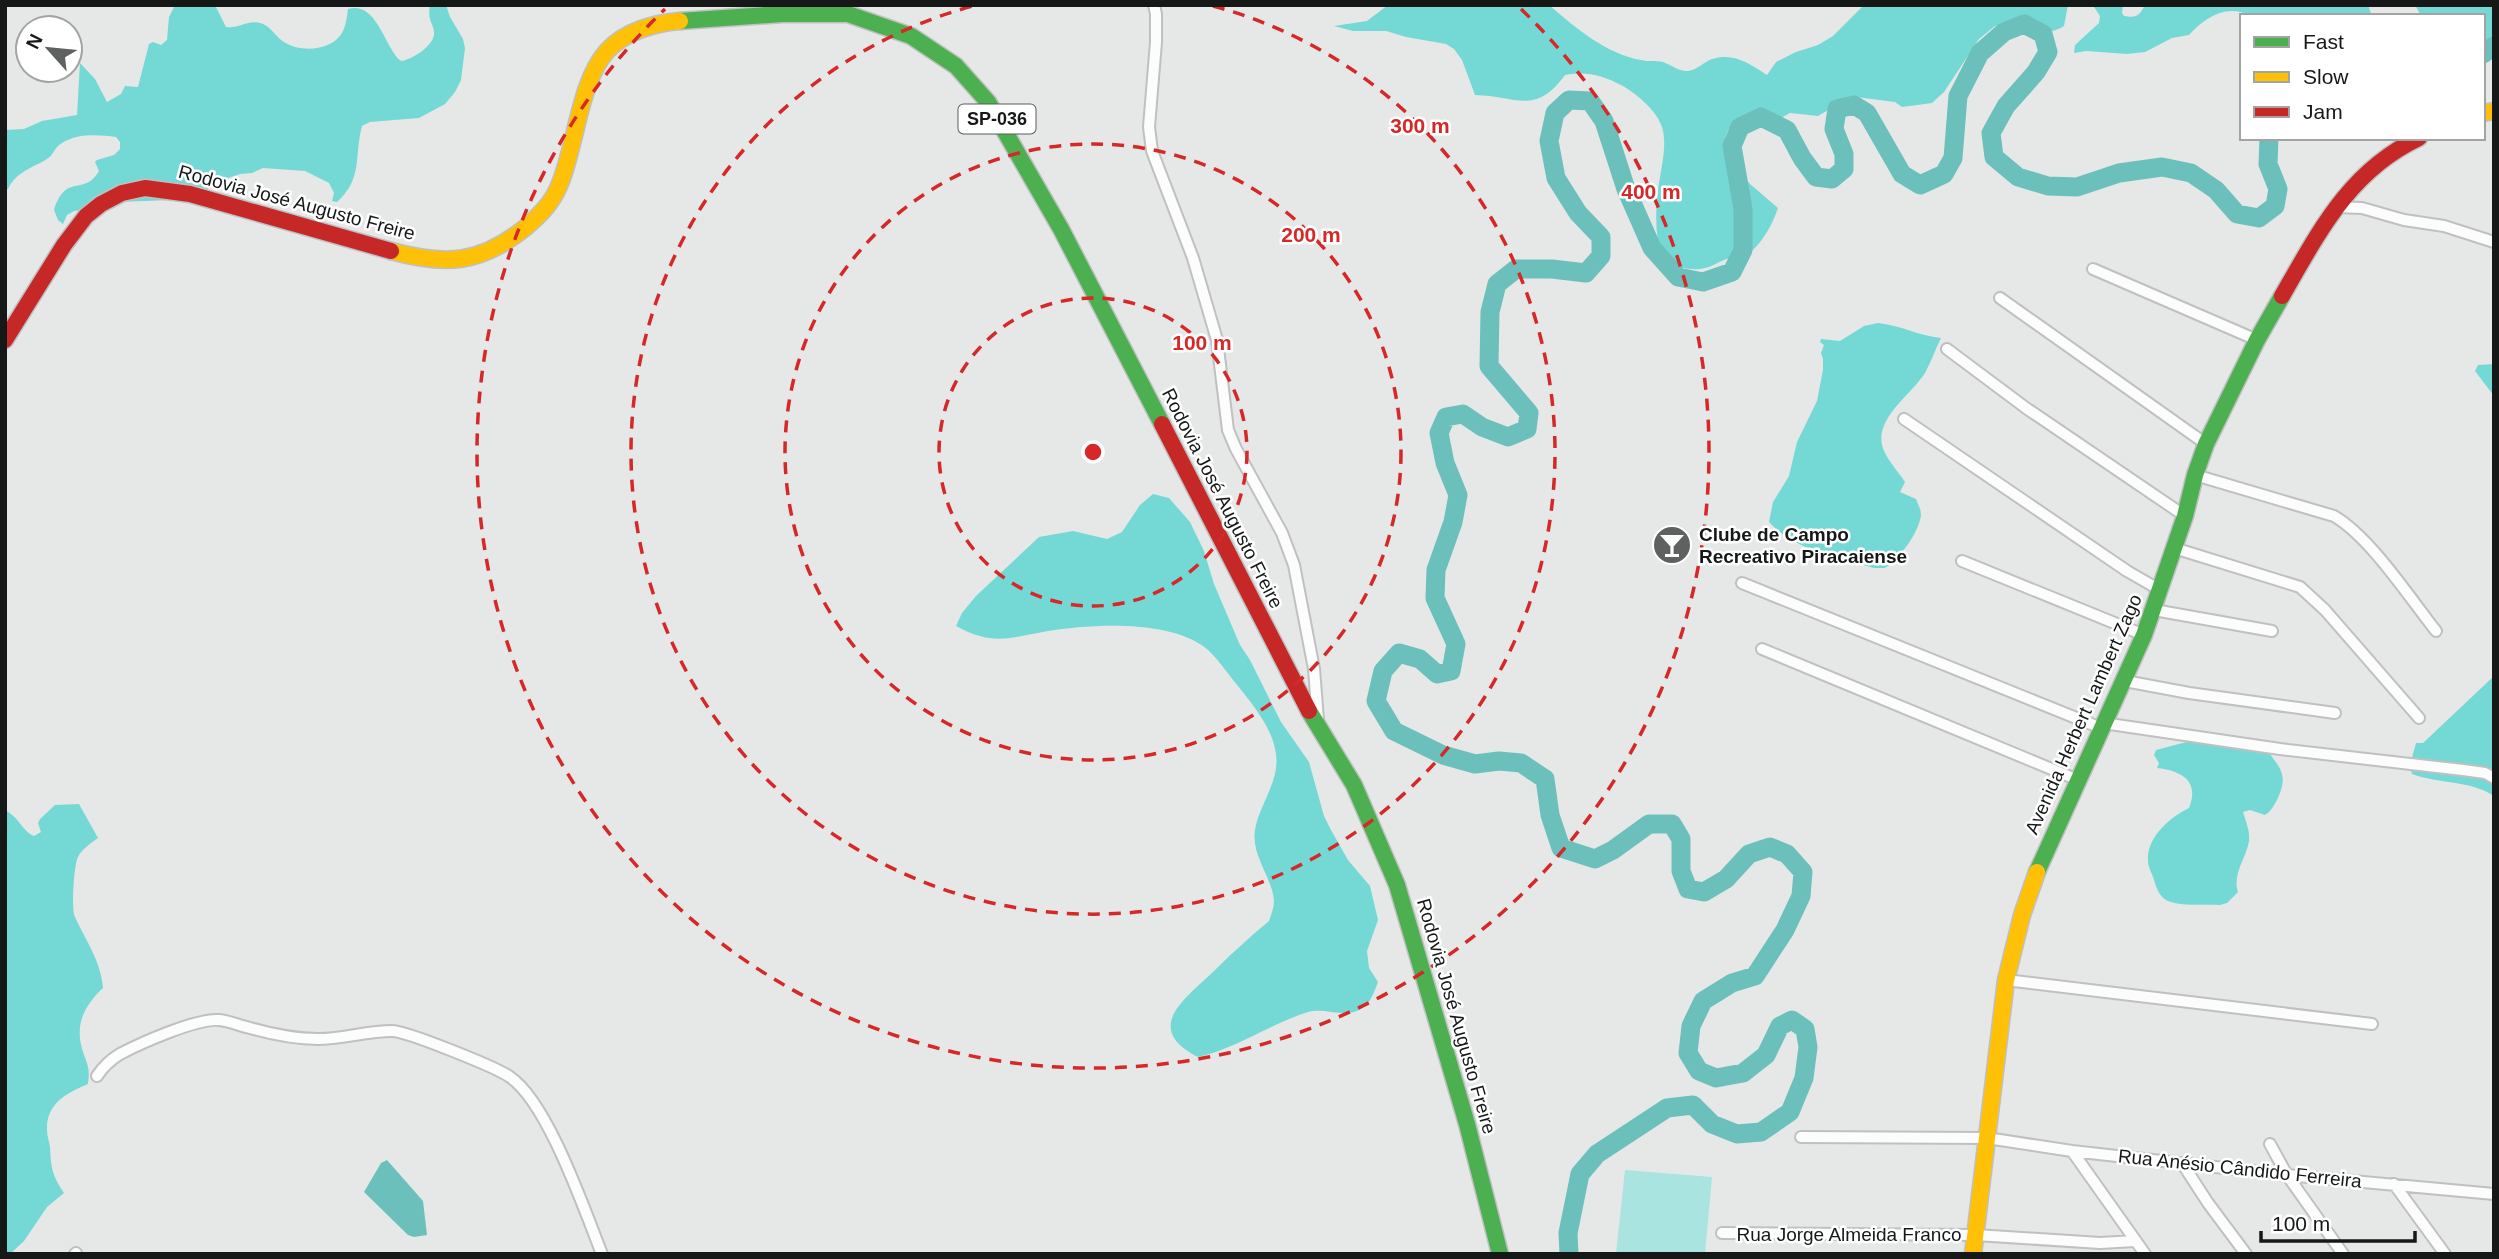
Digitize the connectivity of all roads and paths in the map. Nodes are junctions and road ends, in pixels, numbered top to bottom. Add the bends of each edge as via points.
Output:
1 (1154, 5) edge
2 (2416, 140) edge
3 (2335, 207) junction
4 (2494, 242) edge
5 (2093, 269) dead end
6 (2000, 298) dead end
7 (5, 340) edge
8 (2257, 340) junction
9 (1947, 349) dead end
10 (1904, 419) dead end
11 (2206, 444) junction
12 (2194, 475) junction
13 (2185, 516) junction
14 (2174, 548) junction
15 (1962, 561) dead end
16 (1742, 583) dead end
17 (2160, 590) junction
18 (2154, 610) junction
19 (2272, 631) dead end
20 (2436, 631) dead end
21 (2144, 635) junction
22 (1762, 649) dead end
23 (2125, 681) junction
24 (2335, 713) dead end
25 (2419, 718) dead end
26 (2102, 726) junction
27 (1319, 730) junction
28 (2494, 778) edge
29 (2078, 780) junction
30 (2006, 981) junction
31 (2372, 1024) dead end
32 (97, 1076) dead end
33 (1801, 1137) dead end
34 (1987, 1138) junction
35 (2270, 1144) dead end
36 (2072, 1151) junction
37 (2182, 1163) junction
38 (2287, 1175) junction
39 (2395, 1184) junction
40 (2494, 1194) edge
41 (1722, 1233) dead end
42 (1976, 1235) junction
43 (2135, 1241) junction
44 (602, 1254) edge
45 (1500, 1254) edge
46 (1973, 1254) edge
47 (2145, 1254) edge
48 (2246, 1254) edge
49 (2343, 1254) edge
50 (2445, 1254) edge

1 - 27 street via 1152,151 1193,258 1217,340 1228,430 1294,565 1314,669
2 - 3 main road, Avenida Herbert Lambert Zago via 2391,154
3 - 4 street via 2362,208 2444,226
3 - 8 main road, Avenida Herbert Lambert Zago
5 - 8 street
6 - 11 street
7 - 27 main road, Rodovia José Augusto Freire / SP-036 via 86,216 122,193 145,188 190,194 407,255 452,260 481,255 505,244 544,212 559,186 593,73 622,38 671,22 848,14 911,36 934,50 956,66 988,102 1068,241
8 - 11 main road, Avenida Herbert Lambert Zago
9 - 13 street
10 - 17 street
11 - 12 main road, Avenida Herbert Lambert Zago
12 - 13 main road, Avenida Herbert Lambert Zago
12 - 20 street via 2345,522
13 - 14 main road, Avenida Herbert Lambert Zago
14 - 17 main road, Avenida Herbert Lambert Zago
14 - 25 street via 2300,587
15 - 21 street
16 - 26 street
17 - 18 main road, Avenida Herbert Lambert Zago
18 - 19 street
18 - 21 main road, Avenida Herbert Lambert Zago
21 - 23 main road, Avenida Herbert Lambert Zago
22 - 29 street
23 - 24 street
23 - 26 main road, Avenida Herbert Lambert Zago
26 - 28 street via 2463,770
26 - 29 main road, Avenida Herbert Lambert Zago
27 - 45 main road, Rodovia José Augusto Freire / SP-036 via 1354,785 1396,886 1467,1124
29 - 30 main road, Avenida Herbert Lambert Zago via 2034,879
30 - 31 street
30 - 34 main road, Avenida Herbert Lambert Zago
32 - 44 street via 119,1055 199,1021 222,1020 317,1039 394,1031 412,1035 484,1064 517,1083 550,1132
33 - 34 street, Rua Anésio Cândido Ferreira
34 - 36 street, Rua Anésio Cândido Ferreira
34 - 42 main road, Avenida Herbert Lambert Zago
35 - 38 street
36 - 37 street, Rua Anésio Cândido Ferreira
36 - 43 street
37 - 38 street, Rua Anésio Cândido Ferreira
37 - 48 street
38 - 39 street, Rua Anésio Cândido Ferreira
38 - 49 street
39 - 40 street, Rua Anésio Cândido Ferreira
39 - 50 street
41 - 42 street, Rua Jorge Almeida Franco
42 - 43 street, Rua Jorge Almeida Franco via 2051,1245
42 - 46 main road, Avenida Herbert Lambert Zago
43 - 47 street

